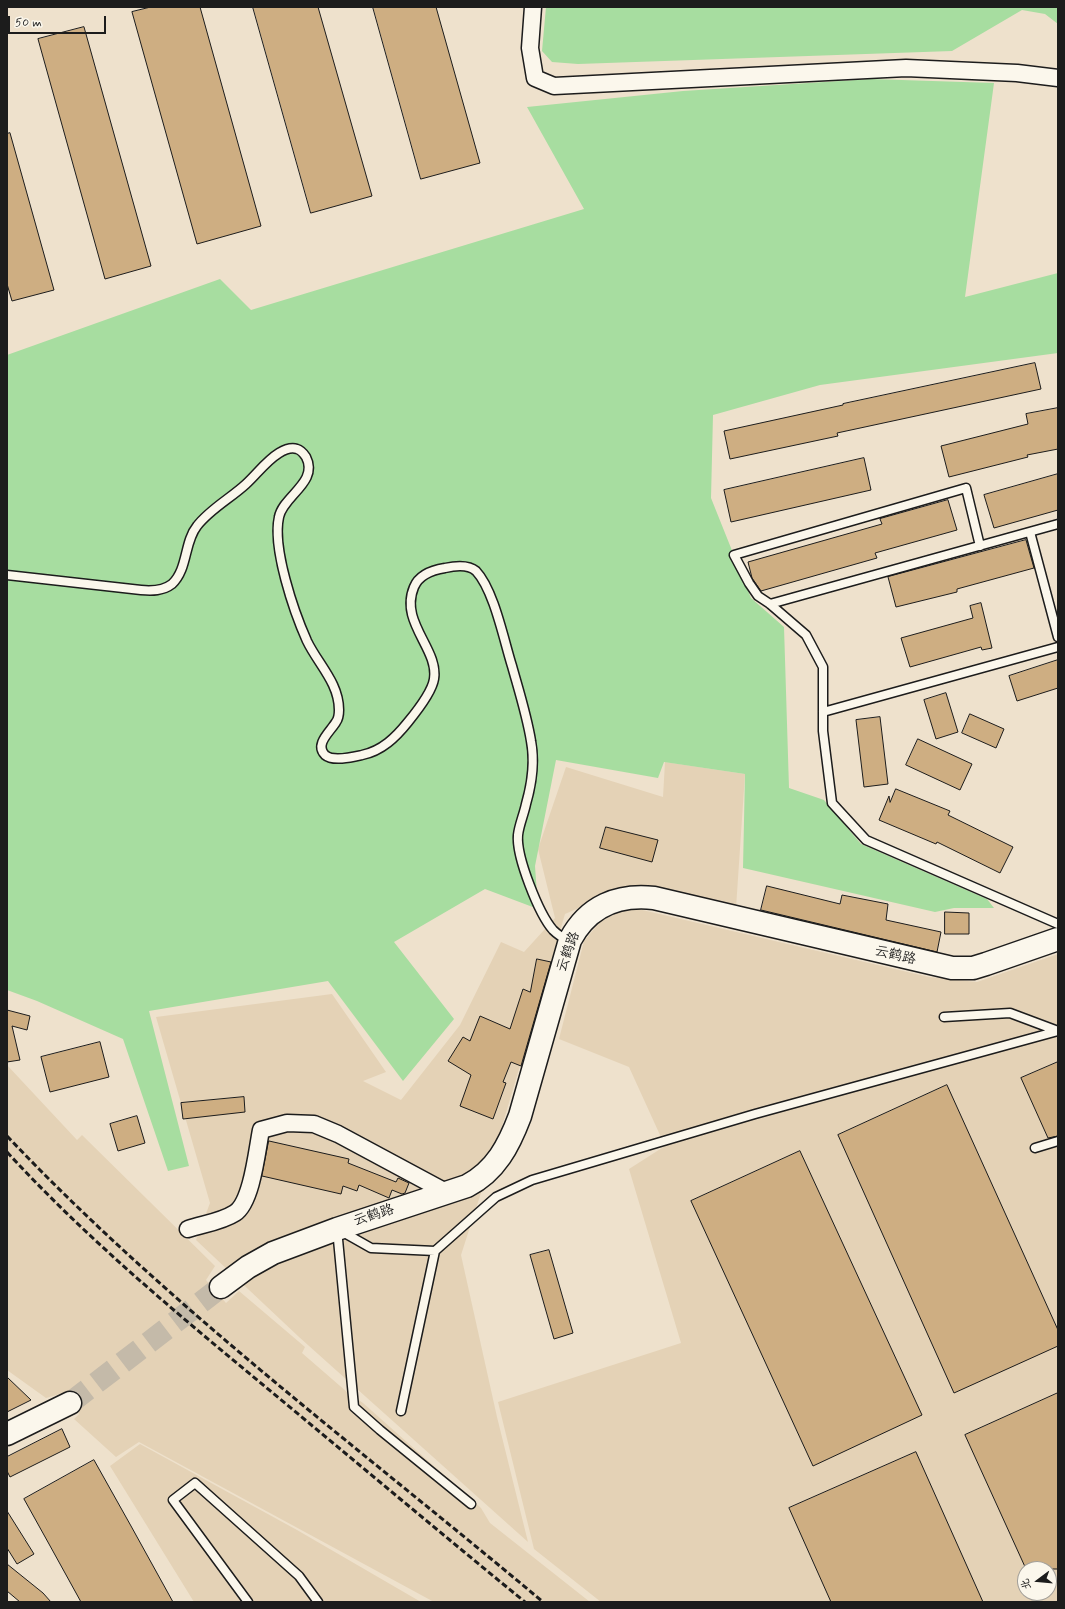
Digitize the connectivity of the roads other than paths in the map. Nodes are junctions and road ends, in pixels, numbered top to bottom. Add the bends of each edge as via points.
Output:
1 (533, 7) edge
2 (1058, 78) edge
3 (1058, 524) edge
4 (1030, 532) junction
5 (980, 546) junction
6 (7, 575) edge
7 (770, 604) junction
8 (1058, 637) edge
9 (1058, 647) edge
10 (823, 712) junction
11 (1058, 924) edge
12 (1058, 939) edge
13 (570, 941) junction
14 (944, 1017) dead end
15 (1058, 1031) edge
16 (1058, 1141) edge
17 (1035, 1148) dead end
18 (446, 1192) junction
19 (188, 1229) dead end
20 (337, 1229) junction
21 (435, 1252) junction
22 (221, 1286) tunnel mouth
23 (70, 1403) tunnel mouth
24 (401, 1411) dead end
25 (7, 1434) edge
26 (471, 1504) dead end
27 (248, 1602) edge
28 (318, 1602) edge

1 - 2 street via 530,48 535,78 554,86 906,68 1017,73
3 - 4 lane
4 - 5 lane
4 - 8 lane
5 - 7 lane
5 - 7 lane via 966,488 734,555 758,596
6 - 13 lane via 141,590 165,588 174,582 179,573 192,535 200,522 275,456 288,449 302,452 308,462 308,474 304,483 283,505 277,532 284,572 301,626 338,697 338,719 323,741 322,751 334,758 371,752 387,744 405,727 433,685 435,674 432,660 413,616 411,602 414,588 421,577 432,571 458,567 473,569 485,585 493,604 531,739 531,784 518,833 521,855 545,918 557,934
7 - 10 lane via 806,635 823,667
9 - 10 lane
10 - 11 lane via 832,803 866,840
12 - 13 street, 云鹤路 via 973,968 952,968 637,896 603,906 582,921
13 - 18 street, 云鹤路 via 514,1132 495,1165 482,1177 467,1186
14 - 15 lane via 1010,1013
15 - 21 lane via 755,1114 532,1180 496,1197
16 - 17 lane
18 - 19 street via 338,1134 314,1124 287,1123 261,1130 248,1195 236,1212 227,1218
18 - 20 street, 云鹤路
20 - 21 lane via 371,1248
20 - 22 street, 云鹤路 via 273,1253
20 - 26 lane via 354,1407
21 - 24 lane
23 - 25 street
27 - 28 lane via 173,1500 195,1483 299,1576

